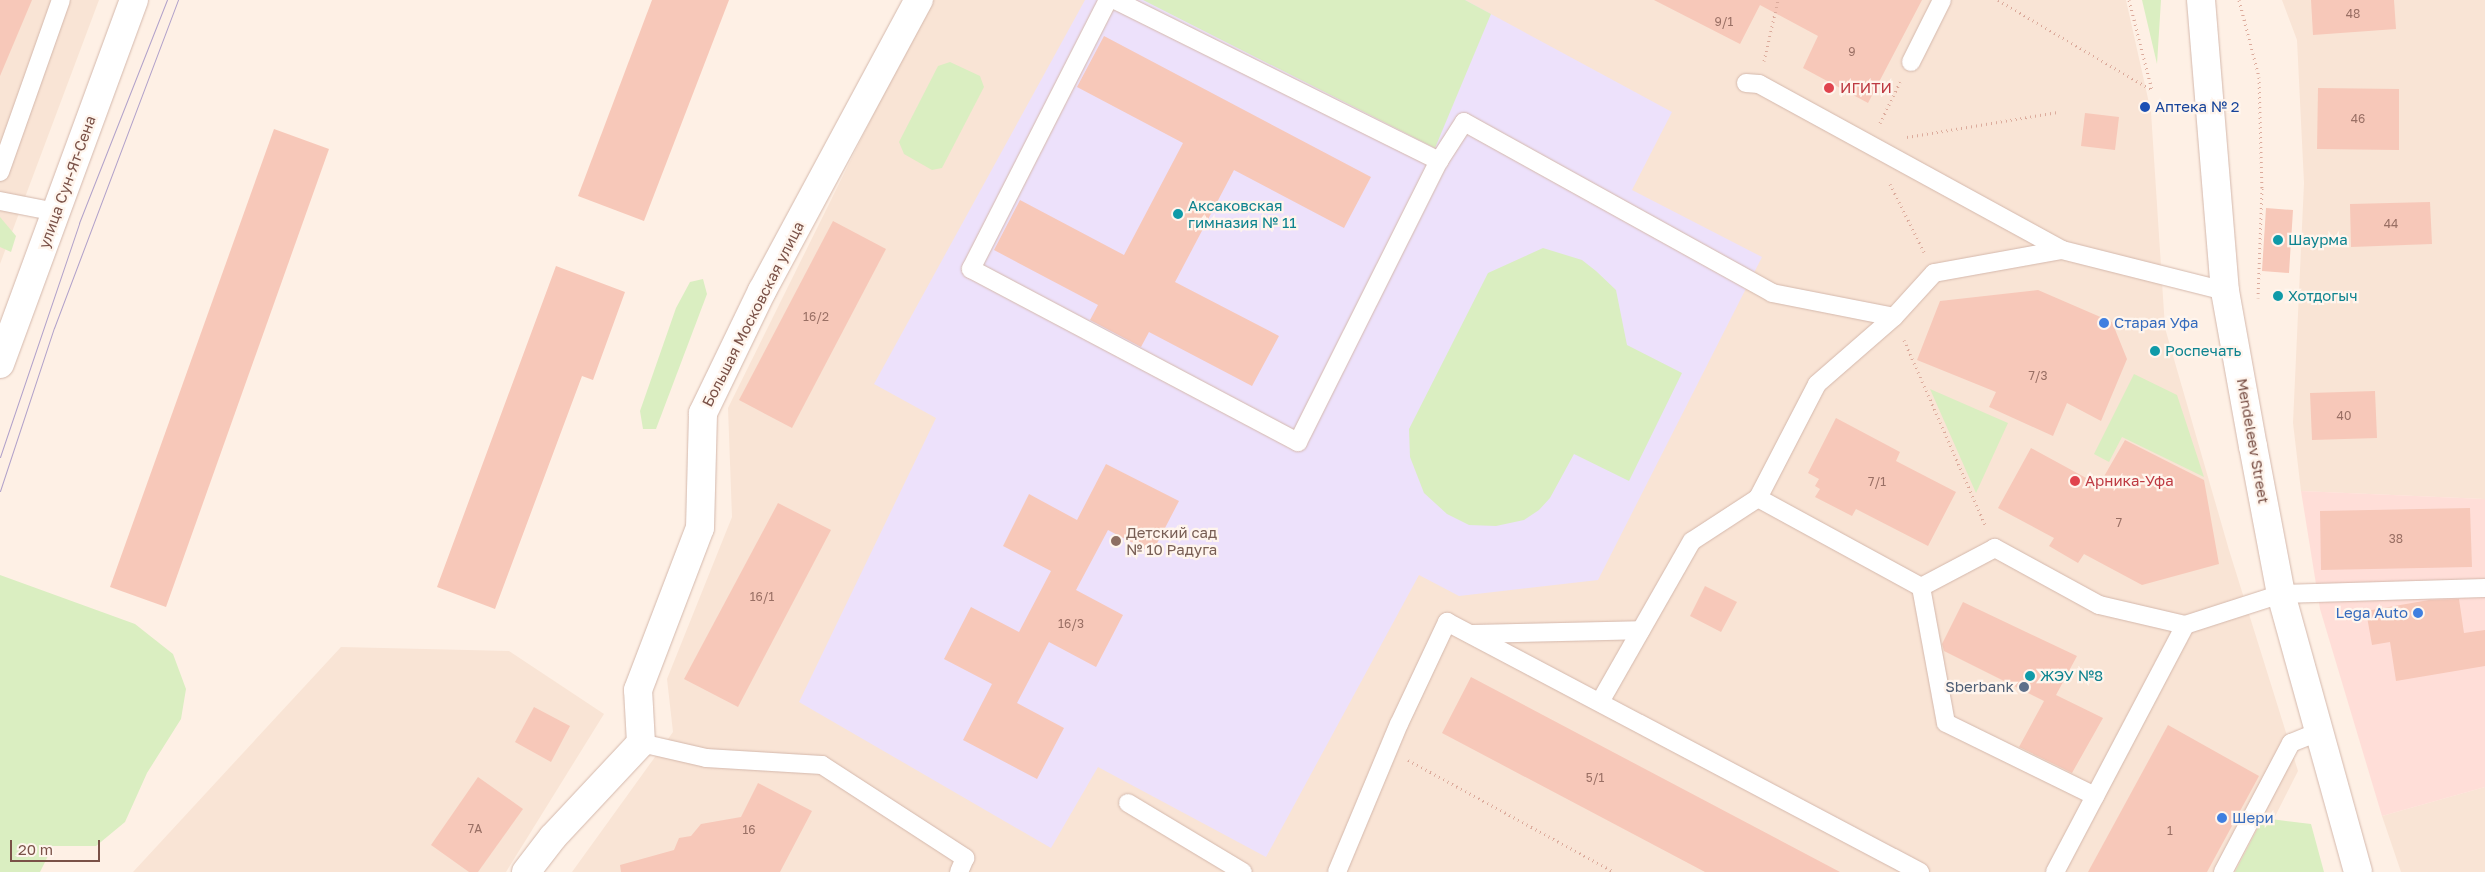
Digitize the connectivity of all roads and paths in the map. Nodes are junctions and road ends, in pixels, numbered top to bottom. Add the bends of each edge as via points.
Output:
1 (61, 0) edge
2 (134, 0) edge
3 (919, 0) edge
4 (1108, 0) edge
5 (1114, 0) edge
6 (1778, 0) edge
7 (1942, 0) edge
8 (1998, 0) edge
9 (2129, 0) edge
10 (2202, 0) edge
11 (2240, 0) edge
12 (1911, 62) joint
13 (1752, 83) joint
14 (2058, 112) dead end
15 (1870, 144) junction
16 (1439, 161) junction
17 (0, 172) edge
18 (0, 201) edge
19 (56, 212) junction
20 (2062, 250) junction
21 (1934, 273) junction
22 (2225, 290) junction
23 (2257, 307) dead end
24 (1894, 317) junction
25 (0, 364) edge
26 (1758, 498) junction
27 (1995, 548) junction
28 (1921, 587) junction
29 (2485, 588) edge
30 (2281, 594) junction
31 (2185, 625) junction
32 (1641, 630) junction
33 (1470, 634) junction
34 (1600, 702) junction
35 (2318, 732) junction
36 (640, 742) junction
37 (1388, 750) junction
38 (2095, 796) junction
39 (1128, 803) dead end
40 (526, 872) edge
41 (959, 872) edge
42 (1243, 872) edge
43 (1337, 872) edge
44 (1614, 872) edge
45 (1920, 872) edge
46 (2055, 872) edge
47 (2223, 872) edge
48 (2358, 872) edge

1 - 17 lane
2 - 19 street, улица Сун-Ят-Сена
3 - 36 street, Большая Московская улица via 762,291 703,413 700,528 638,690
4 - 16 lane via 971,269 1298,442
5 - 16 lane
6 - 13 path
7 - 12 lane
8 - 9 path via 2152,90
10 - 22 street, Mendeleev Street
11 - 23 path via 2259,77 2262,188
12 - 15 path
13 - 15 lane
14 - 15 path
15 - 20 lane
15 - 21 path
16 - 24 lane via 1464,122 1772,293
18 - 19 lane
19 - 25 street, улица Сун-Ят-Сена
20 - 21 lane
20 - 22 lane
21 - 24 lane
22 - 30 street, Mendeleev Street
24 - 26 lane via 1817,384
24 - 27 path
26 - 28 lane
26 - 32 lane via 1692,542
27 - 28 lane
27 - 31 lane via 2099,605
28 - 38 lane via 1946,723
29 - 30 lane
30 - 31 lane
30 - 35 street, Mendeleev Street
31 - 38 lane
32 - 33 lane
32 - 34 lane
33 - 34 lane
33 - 37 lane via 1447,622
34 - 45 lane
35 - 47 lane via 2291,743
35 - 48 street, Mendeleev Street
36 - 40 street via 553,836
36 - 41 lane via 706,758 822,765 965,858
37 - 43 lane
37 - 44 path
38 - 46 lane
39 - 42 lane

